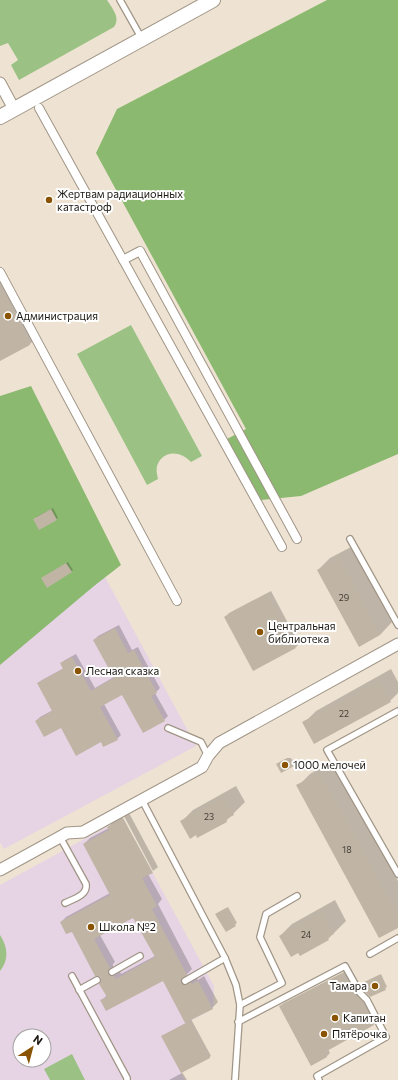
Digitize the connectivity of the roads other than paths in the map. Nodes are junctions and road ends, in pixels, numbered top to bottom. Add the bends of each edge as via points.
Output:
1 (120, 0) edge
2 (213, 0) edge
3 (142, 39) junction
4 (0, 83) edge
5 (39, 108) dead end
6 (14, 109) junction
7 (0, 117) edge
8 (123, 260) junction
9 (0, 272) edge
10 (297, 539) dead end
11 (350, 539) dead end
12 (282, 547) dead end
13 (177, 601) dead end
14 (398, 625) edge
15 (398, 644) edge
16 (398, 711) edge
17 (168, 728) dead end
18 (208, 756) junction
19 (142, 800) junction
20 (60, 837) junction
21 (0, 870) edge
22 (398, 874) edge
23 (297, 896) dead end
24 (65, 903) dead end
25 (398, 938) edge
26 (370, 954) dead end
27 (140, 956) dead end
28 (225, 958) junction
29 (112, 972) dead end
30 (72, 976) dead end
31 (98, 980) dead end
32 (185, 981) dead end
33 (79, 990) junction
34 (240, 1005) junction
35 (238, 1022) junction
36 (127, 1080) edge
37 (235, 1080) edge
38 (319, 1080) edge

1 - 3 lane
2 - 3 street
3 - 6 street
4 - 6 street
5 - 8 street
6 - 7 street
8 - 10 street via 140,250
8 - 12 street
9 - 13 street
11 - 14 lane
15 - 18 street via 219,743
16 - 22 lane via 327,750
17 - 18 lane via 201,742
18 - 19 street via 202,767
19 - 20 street via 83,832 67,833
19 - 28 lane
20 - 21 street
20 - 24 lane via 87,889
23 - 34 lane via 266,914 260,937 282,983
25 - 26 lane
27 - 29 lane
28 - 32 lane
28 - 34 lane via 236,985
30 - 33 lane
31 - 33 lane
33 - 36 lane
34 - 35 lane
35 - 37 lane
35 - 38 lane via 344,966 367,1000 386,1037 316,1076

